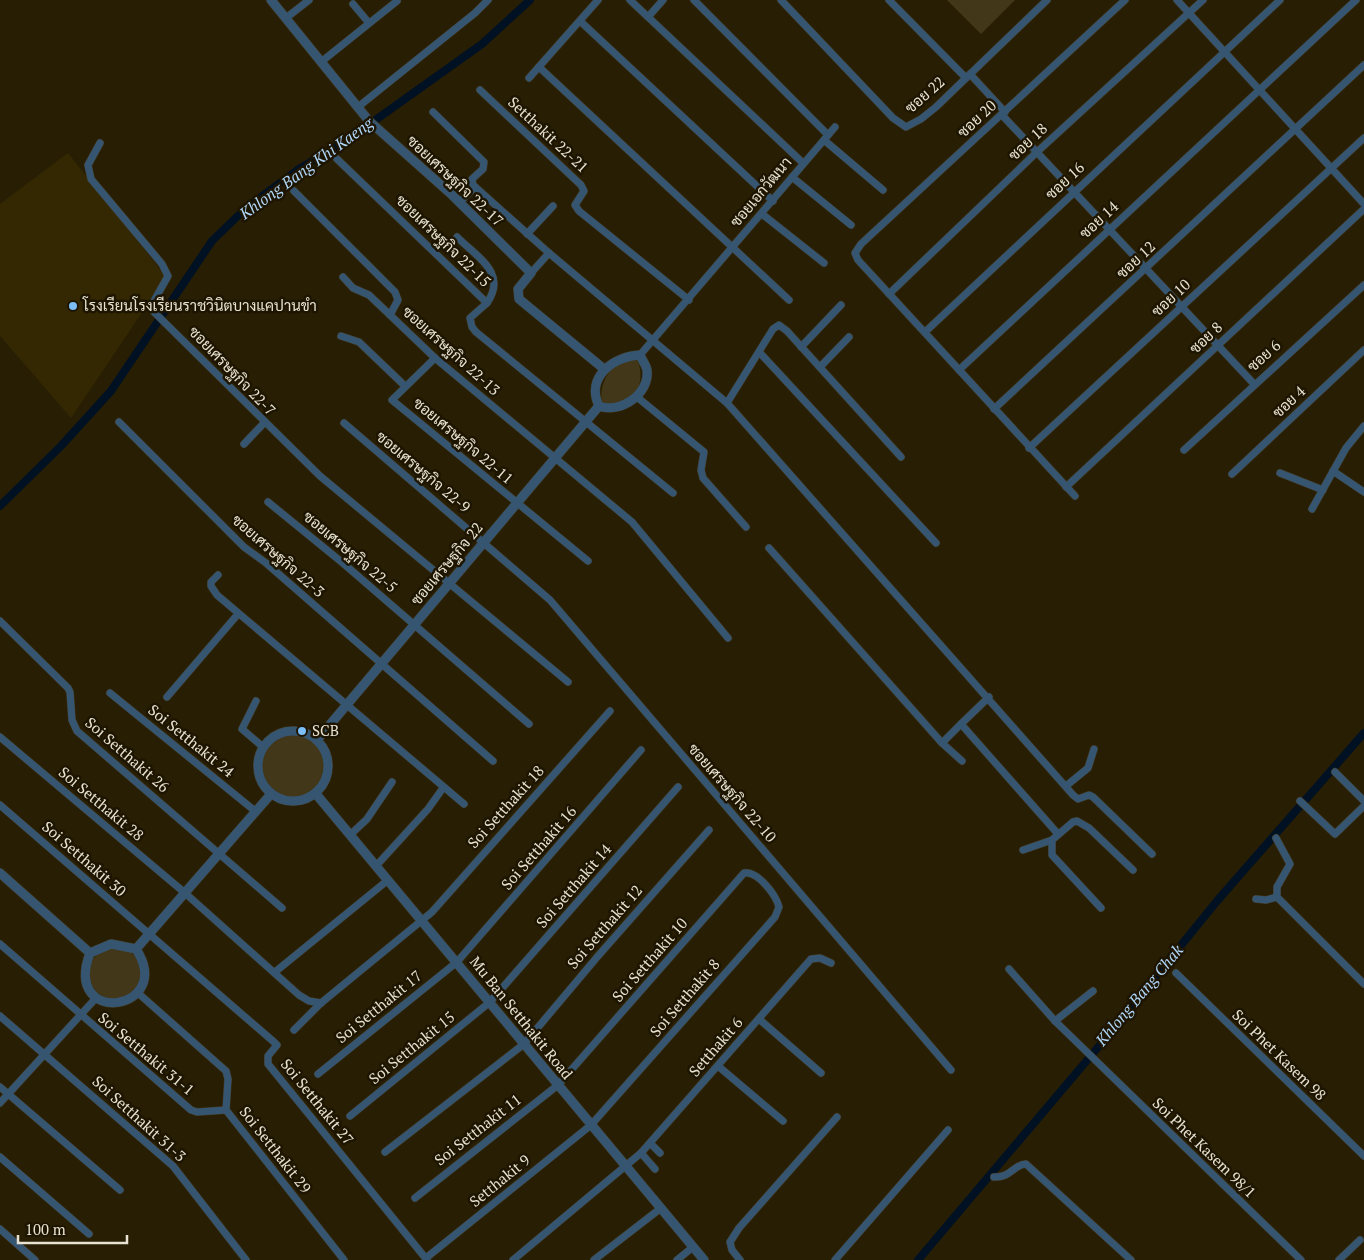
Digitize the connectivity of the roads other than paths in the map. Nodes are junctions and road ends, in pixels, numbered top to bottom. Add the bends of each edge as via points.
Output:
1 (271, 0) edge
2 (309, 0) edge
3 (488, 0) edge
4 (598, 0) edge
5 (630, 0) edge
6 (664, 0) edge
7 (694, 0) edge
8 (781, 0) edge
9 (889, 0) edge
10 (1048, 0) edge
11 (1125, 0) edge
12 (1177, 0) edge
13 (1203, 0) edge
14 (1280, 0) edge
15 (1356, 0) edge
16 (397, 1) edge
17 (353, 4) dead end
18 (1189, 13) junction
19 (648, 16) junction
20 (286, 18) junction
21 (580, 20) junction
22 (369, 24) junction
23 (1224, 52) junction
24 (321, 62) junction
25 (1364, 65) edge
26 (539, 67) junction
27 (968, 76) junction
28 (529, 78) dead end
29 (480, 90) dead end
30 (1258, 90) junction
31 (358, 107) junction
32 (433, 112) dead end
33 (1004, 114) junction
34 (835, 127) dead end
35 (1295, 129) junction
36 (826, 138) junction
37 (1364, 138) edge
38 (100, 143) dead end
39 (1037, 152) junction
40 (337, 159) dead end
41 (803, 163) junction
42 (1332, 168) junction
43 (792, 177) junction
44 (475, 187) junction
45 (883, 190) dead end
46 (294, 191) dead end
47 (1074, 191) junction
48 (773, 200) junction
49 (459, 204) junction
50 (1364, 204) edge
51 (553, 206) dead end
52 (1364, 208) edge
53 (762, 214) junction
54 (851, 225) dead end
55 (1109, 230) junction
56 (527, 234) junction
57 (457, 237) dead end
58 (731, 248) junction
59 (549, 253) junction
60 (824, 263) dead end
61 (1145, 270) junction
62 (531, 273) junction
63 (343, 277) dead end
64 (1364, 285) edge
65 (889, 294) junction
66 (689, 300) junction
67 (789, 300) dead end
68 (487, 303) junction
69 (841, 306) dead end
70 (1181, 308) junction
71 (390, 315) junction
72 (925, 332) junction
73 (341, 336) dead end
74 (849, 337) dead end
75 (653, 342) junction
76 (1219, 346) junction
77 (801, 347) junction
78 (1364, 350) edge
79 (760, 353) junction
80 (640, 355) junction
81 (435, 358) junction
82 (820, 367) junction
83 (604, 369) junction
84 (959, 370) junction
85 (1254, 384) junction
86 (405, 386) junction
87 (637, 397) junction
88 (727, 403) junction
89 (599, 406) junction
90 (994, 409) junction
91 (586, 421) junction
92 (119, 422) dead end
93 (264, 423) junction
94 (344, 423) dead end
95 (1364, 426) edge
96 (244, 444) dead end
97 (1029, 448) junction
98 (1184, 450) dead end
99 (902, 457) dead end
100 (554, 458) junction
101 (1333, 471) junction
102 (1280, 473) dead end
103 (1232, 474) dead end
104 (1066, 487) junction
105 (1323, 490) junction
106 (1364, 492) edge
107 (673, 493) dead end
108 (1075, 496) dead end
109 (268, 502) dead end
110 (517, 502) junction
111 (1312, 509) dead end
112 (746, 527) dead end
113 (484, 542) junction
114 (936, 543) dead end
115 (769, 548) dead end
116 (588, 561) dead end
117 (218, 575) dead end
118 (448, 584) junction
119 (238, 614) junction
120 (0, 621) edge
121 (414, 625) junction
122 (728, 638) dead end
123 (381, 665) junction
124 (568, 682) dead end
125 (110, 693) dead end
126 (167, 697) dead end
127 (989, 697) junction
128 (256, 701) dead end
129 (346, 706) junction
130 (610, 711) dead end
131 (529, 724) dead end
132 (961, 724) junction
133 (0, 737) edge
134 (316, 740) junction
135 (942, 743) junction
136 (263, 747) junction
137 (1094, 749) dead end
138 (641, 750) dead end
139 (493, 761) dead end
140 (962, 761) dead end
141 (1335, 772) dead end
142 (392, 782) dead end
143 (1066, 786) junction
144 (678, 787) dead end
145 (443, 788) junction
146 (271, 794) junction
147 (316, 794) junction
148 (1364, 800) edge
149 (1300, 801) dead end
150 (464, 804) dead end
151 (0, 805) edge
152 (1364, 806) edge
153 (256, 811) junction
154 (709, 830) dead end
155 (350, 835) junction
156 (1055, 837) junction
157 (1276, 838) dead end
158 (1023, 850) dead end
159 (219, 853) junction
160 (1152, 854) dead end
161 (376, 866) junction
162 (1133, 870) dead end
163 (0, 874) edge
164 (388, 880) junction
165 (766, 886) joint
166 (185, 893) junction
167 (1276, 897) junction
168 (1256, 899) dead end
169 (282, 908) dead end
170 (1101, 908) dead end
171 (422, 921) junction
172 (150, 934) junction
173 (0, 944) edge
174 (136, 949) junction
175 (90, 953) junction
176 (456, 962) junction
177 (830, 963) dead end
178 (1009, 968) dead end
179 (275, 972) junction
180 (1176, 973) dead end
181 (1364, 983) edge
182 (1093, 991) dead end
183 (138, 993) junction
184 (96, 998) junction
185 (490, 1002) junction
186 (321, 1003) junction
187 (80, 1015) junction
188 (0, 1016) edge
189 (759, 1019) junction
190 (1055, 1021) junction
191 (294, 1030) dead end
192 (524, 1044) junction
193 (44, 1053) junction
194 (718, 1066) junction
195 (951, 1070) dead end
196 (821, 1073) dead end
197 (318, 1074) dead end
198 (558, 1085) junction
199 (0, 1086) edge
200 (8, 1094) junction
201 (0, 1103) edge
202 (226, 1110) junction
203 (350, 1116) dead end
204 (836, 1117) dead end
205 (783, 1121) dead end
206 (592, 1125) junction
207 (948, 1130) dead end
208 (650, 1143) junction
209 (385, 1152) dead end
210 (641, 1153) junction
211 (660, 1153) dead end
212 (1364, 1156) edge
213 (0, 1157) edge
214 (627, 1167) junction
215 (655, 1170) dead end
216 (994, 1177) dead end
217 (120, 1190) dead end
218 (415, 1198) dead end
219 (661, 1208) junction
220 (0, 1230) edge
221 (89, 1234) dead end
222 (1360, 1240) dead end
223 (694, 1247) junction
224 (427, 1259) edge
225 (35, 1260) edge
226 (246, 1260) edge
227 (344, 1260) edge
228 (513, 1260) edge
229 (594, 1260) edge
230 (677, 1260) edge
231 (704, 1260) edge
232 (740, 1260) edge
233 (835, 1260) edge
234 (1131, 1260) edge
235 (1301, 1260) edge
236 (1339, 1260) edge

1 - 20 street, ซอยเศรษฐกิจ 22-17
2 - 20 street
3 - 31 street via 475,14
4 - 21 street
5 - 19 street
6 - 19 street
7 - 36 street
8 - 27 street, ซอย 22 via 893,118 906,127 921,119
9 - 27 street
10 - 27 street, ซอย 22
11 - 33 street, ซอย 20
12 - 18 street
13 - 18 street, ซอย 18
14 - 23 street, ซอย 16
15 - 30 street, ซอย 14
16 - 22 street
17 - 22 street
18 - 23 street
18 - 39 street, ซอย 18
19 - 41 street
20 - 24 street, ซอยเศรษฐกิจ 22-17
21 - 26 street
21 - 48 street
22 - 24 street
23 - 30 street
23 - 47 street, ซอย 16
24 - 31 street, ซอยเศรษฐกิจ 22-17
25 - 35 street, ซอย 12
26 - 28 street
26 - 58 street
27 - 33 street
29 - 66 street, Setthakit 22-21 via 581,185 584,191 575,205 578,211
30 - 35 street
30 - 55 street, ซอย 14
31 - 49 street, ซอยเศรษฐกิจ 22-17 via 368,121
32 - 44 street via 484,162 483,169 472,179
33 - 39 street
33 - 65 street, ซอย 20 via 855,253
34 - 36 street, ซอยเอกวัฒนา
35 - 42 street
35 - 61 street, ซอย 12
36 - 41 street, ซอยเอกวัฒนา
36 - 45 street
37 - 42 street, ซอย 10
38 - 93 street, ซอยเศรษฐกิจ 22-7 via 88,165 91,179 162,264 168,276 150,308
39 - 47 street
39 - 65 street, ซอย 18
40 - 68 street, ซอยเศรษฐกิจ 22-15
41 - 43 street, ซอยเอกวัฒนา
42 - 50 street
42 - 70 street, ซอย 10
43 - 48 street, ซอยเอกวัฒนา
43 - 54 street
44 - 49 street
44 - 56 street
46 - 71 street, ซอยเศรษฐกิจ 22-13 via 395,292 398,300
47 - 55 street
47 - 72 street, ซอย 16
48 - 53 street, ซอยเอกวัฒนา
49 - 62 street, ซอยเศรษฐกิจ 22-17
51 - 56 street
52 - 76 street, ซอย 8
53 - 58 street, ซอยเอกวัฒนา
53 - 60 street
55 - 61 street
55 - 84 street, ซอย 14
56 - 59 street
57 - 68 street via 494,277 494,289
58 - 66 street, ซอยเอกวัฒนา
58 - 67 street
59 - 62 street
59 - 75 street
61 - 70 street
61 - 90 street, ซอย 12
62 - 83 street via 518,289 519,299
63 - 71 street
64 - 85 street, ซอย 6
65 - 72 street
66 - 75 street
68 - 91 street, ซอยเศรษฐกิจ 22-15 via 470,318 472,328
69 - 77 street
70 - 76 street
70 - 97 street, ซอย 10
71 - 81 street, ซอยเศรษฐกิจ 22-13
72 - 84 street
73 - 86 street via 359,342
74 - 82 street
75 - 80 street
75 - 88 street
76 - 85 street
76 - 104 street, ซอย 8
77 - 79 street via 783,327 776,326
77 - 82 street
78 - 103 street, ซอย 4
79 - 88 street
79 - 114 street
80 - 83 street via 617,360
80 - 87 street via 647,369
81 - 86 street, ซอยเศรษฐกิจ 22-11
81 - 100 street, ซอยเศรษฐกิจ 22-13
82 - 99 street
83 - 89 street via 595,391
84 - 90 street
85 - 98 street, ซอย 6
86 - 110 street, ซอยเศรษฐกิจ 22-11 via 392,400
87 - 89 street via 616,407 606,409
87 - 112 street via 704,452 703,478
88 - 127 street
89 - 91 street, ซอยเศรษฐกิจ 22
90 - 97 street
91 - 100 street, ซอยเศรษฐกิจ 22
91 - 107 street
92 - 123 street, ซอยเศรษฐกิจ 22-3 via 244,547
93 - 96 street
93 - 118 street, ซอยเศรษฐกิจ 22-7 via 320,476
94 - 113 street, ซอยเศรษฐกิจ 22-9
95 - 101 street
97 - 104 street
100 - 110 street, ซอยเศรษฐกิจ 22
100 - 122 street, ซอยเศรษฐกิจ 22-13 via 632,522
101 - 105 street
101 - 106 street
102 - 105 street
104 - 108 street
105 - 111 street
109 - 121 street, ซอยเศรษฐกิจ 22-5
110 - 113 street, ซอยเศรษฐกิจ 22
110 - 116 street
113 - 118 street, ซอยเศรษฐกิจ 22
113 - 195 street, ซอยเศรษฐกิจ 22-10 via 550,600
115 - 135 street
117 - 119 street via 211,582 211,589
118 - 121 street, ซอยเศรษฐกิจ 22
118 - 124 street, ซอยเศรษฐกิจ 22-7
119 - 126 street
119 - 129 street
120 - 159 street, Soi Setthakit 26 via 68,688 72,720 77,731
121 - 123 street, ซอยเศรษฐกิจ 22
121 - 131 street, ซอยเศรษฐกิจ 22-5
123 - 129 street, ซอยเศรษฐกิจ 22
123 - 139 street, ซอยเศรษฐกิจ 22-3
125 - 153 street, Soi Setthakit 24
127 - 132 street
127 - 143 street
128 - 136 street via 242,729
129 - 134 street, ซอยเศรษฐกิจ 22
129 - 145 street
130 - 171 street, Soi Setthakit 18
132 - 135 street
132 - 156 street
133 - 166 street, Soi Setthakit 28
134 - 136 street via 305,733 286,731 271,738
134 - 147 street via 328,760 328,772
135 - 140 street
136 - 146 street via 258,759 258,772
137 - 143 street via 1088,768
138 - 176 street, Soi Setthakit 16
141 - 148 street
142 - 155 street via 367,819
143 - 160 street via 1078,799 1089,795 1093,797
144 - 185 street, Soi Setthakit 14
145 - 150 street
145 - 161 street via 428,810
146 - 147 street via 285,801 301,800
146 - 153 street
147 - 155 street, Mu Ban Setthakit Road
149 - 152 street via 1335,834
151 - 172 street, Soi Setthakit 30
153 - 159 street
154 - 192 street, Soi Setthakit 12
155 - 161 street, Mu Ban Setthakit Road
156 - 158 street
156 - 162 street via 1073,822 1081,823
156 - 170 street via 1052,855
157 - 167 street via 1290,864 1277,887
159 - 166 street
159 - 169 street, Soi Setthakit 26
161 - 164 street, Mu Ban Setthakit Road
163 - 175 street
164 - 171 street, Mu Ban Setthakit Road
164 - 179 street
165 - 198 street, Soi Setthakit 10 via 751,872 744,872
165 - 206 street, Soi Setthakit 8 via 778,903 775,916
166 - 172 street
166 - 179 street, Soi Setthakit 28
167 - 168 street
167 - 181 street
171 - 176 street, Mu Ban Setthakit Road
171 - 186 street, Soi Setthakit 18
172 - 174 street
172 - 224 street, Soi Setthakit 27 via 277,1045 268,1056 268,1064
173 - 187 street, Soi Setthakit 31-1
174 - 175 street via 111,944
174 - 183 street via 145,970
175 - 184 street via 84,969 85,980
176 - 185 street, Mu Ban Setthakit Road
176 - 197 street, Soi Setthakit 17
177 - 189 street, Setthakit 6 via 820,958 811,959
178 - 190 street, Soi Phet Kasem 98/1
179 - 186 street, Soi Setthakit 28 via 303,998
180 - 212 street, Soi Phet Kasem 98
182 - 190 street
183 - 184 street via 128,1001 116,1004 104,1004
183 - 202 street, Soi Setthakit 29 via 226,1072
184 - 187 street
185 - 192 street, Mu Ban Setthakit Road
185 - 203 street, Soi Setthakit 15
186 - 191 street, Soi Setthakit 18
187 - 193 street
187 - 202 street, Soi Setthakit 31-1 via 191,1110
188 - 193 street, Soi Setthakit 31-3
189 - 194 street, Setthakit 6
189 - 196 street
190 - 235 street, Soi Phet Kasem 98/1
192 - 198 street, Mu Ban Setthakit Road
192 - 209 street, Soi Setthakit 12
193 - 200 street
193 - 226 street, Soi Setthakit 31-3 via 173,1166
194 - 205 street
194 - 208 street, Setthakit 6
198 - 206 street, Mu Ban Setthakit Road
198 - 218 street, Soi Setthakit 11
199 - 200 street
200 - 201 street
200 - 217 street
202 - 227 street, Soi Setthakit 29
204 - 232 street via 739,1228 730,1242
206 - 214 street, Mu Ban Setthakit Road
206 - 224 street, Setthakit 9
207 - 233 street
208 - 210 street, Setthakit 6
208 - 211 street
210 - 214 street, Setthakit 6
210 - 215 street
213 - 221 street
214 - 219 street, Mu Ban Setthakit Road
214 - 228 street, Setthakit 6
216 - 234 street via 1007,1176 1020,1164 1026,1164
219 - 223 street, Mu Ban Setthakit Road
219 - 229 street
220 - 225 street
222 - 236 street
223 - 230 street
223 - 231 street, Mu Ban Setthakit Road

